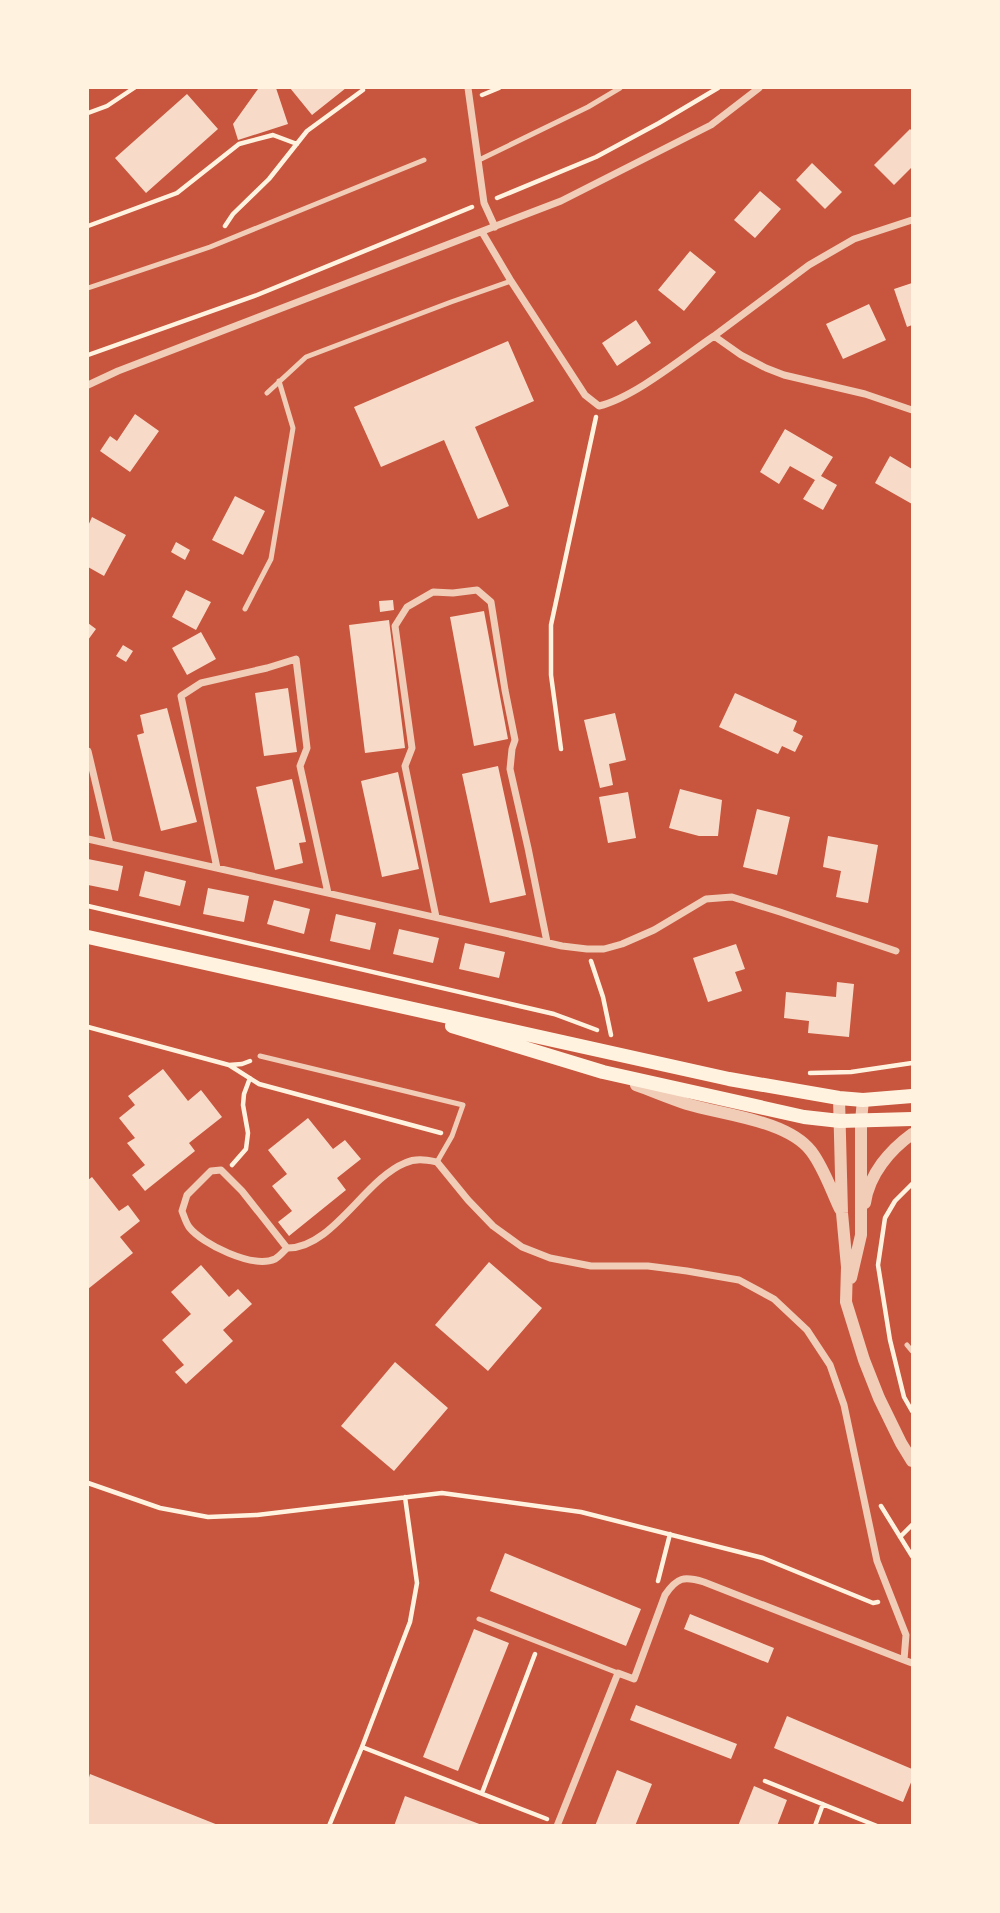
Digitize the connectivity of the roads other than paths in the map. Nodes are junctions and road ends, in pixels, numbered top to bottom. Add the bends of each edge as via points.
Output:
1 (468, 88) edge
2 (620, 88) edge
3 (759, 88) edge
4 (424, 160) dead end
5 (479, 160) junction
6 (912, 220) edge
7 (495, 227) junction
8 (482, 232) junction
9 (511, 281) junction
10 (88, 288) edge
11 (714, 336) junction
12 (89, 381) edge
13 (279, 381) junction
14 (267, 393) dead end
15 (912, 410) edge
16 (244, 609) dead end
17 (88, 751) edge
18 (88, 839) edge
19 (110, 844) junction
20 (217, 868) junction
21 (328, 892) junction
22 (436, 917) junction
23 (88, 937) edge
24 (547, 942) junction
25 (896, 951) dead end
26 (354, 995) junction
27 (260, 1056) road end
28 (603, 1072) junction
29 (912, 1096) edge
30 (839, 1098) junction
31 (863, 1100) junction
32 (912, 1119) edge
33 (840, 1121) junction
34 (861, 1121) junction
35 (912, 1134) edge
36 (437, 1162) junction
37 (842, 1213) junction
38 (861, 1235) junction
39 (287, 1248) junction
40 (846, 1302) junction
41 (907, 1345) dead end
42 (912, 1351) edge
43 (912, 1461) edge
44 (479, 1619) dead end
45 (904, 1660) junction
46 (912, 1663) edge
47 (618, 1673) junction
48 (557, 1825) edge

1 - 5 street
2 - 5 lane
3 - 7 street via 711,125 561,201
4 - 10 lane via 210,247
5 - 7 street via 484,203
6 - 11 street via 854,239 809,265
7 - 8 street
8 - 9 street
8 - 12 street
9 - 11 street via 585,395 599,405 633,391
9 - 13 lane via 306,357
11 - 15 street via 784,375
13 - 14 lane
13 - 16 lane via 293,428 271,559
17 - 19 street
18 - 19 street
19 - 20 street
20 - 21 street
20 - 21 street via 181,696 201,683 296,659 307,748 300,766
21 - 22 street
22 - 24 street
22 - 24 street via 405,766 412,748 395,626 407,607 433,592 477,590 491,601 515,740 510,769
23 - 26 main road
24 - 25 street via 604,949 654,930 706,899 732,897
26 - 28 main road
26 - 30 main road via 729,1079
27 - 36 lane via 463,1105
28 - 33 main road
28 - 37 street via 687,1104 795,1136 810,1150
29 - 31 main road
30 - 31 main road
30 - 33 street
31 - 34 street
32 - 34 main road
33 - 34 main road
33 - 37 street
34 - 38 street
35 - 38 street via 882,1161 866,1194
36 - 39 street via 420,1159 404,1163 311,1242
36 - 45 street via 493,1226 522,1247 592,1266 649,1266 739,1280 774,1299 807,1330 830,1365 844,1405 877,1562 906,1635
37 - 40 street
38 - 40 street
39 - 39 street via 221,1170 211,1171 187,1195 182,1211 189,1227 223,1251 260,1261 274,1259
40 - 43 street via 879,1398
41 - 42 lane
44 - 47 lane
45 - 46 street
45 - 47 street via 690,1578 671,1585 665,1595 634,1679
47 - 48 street

